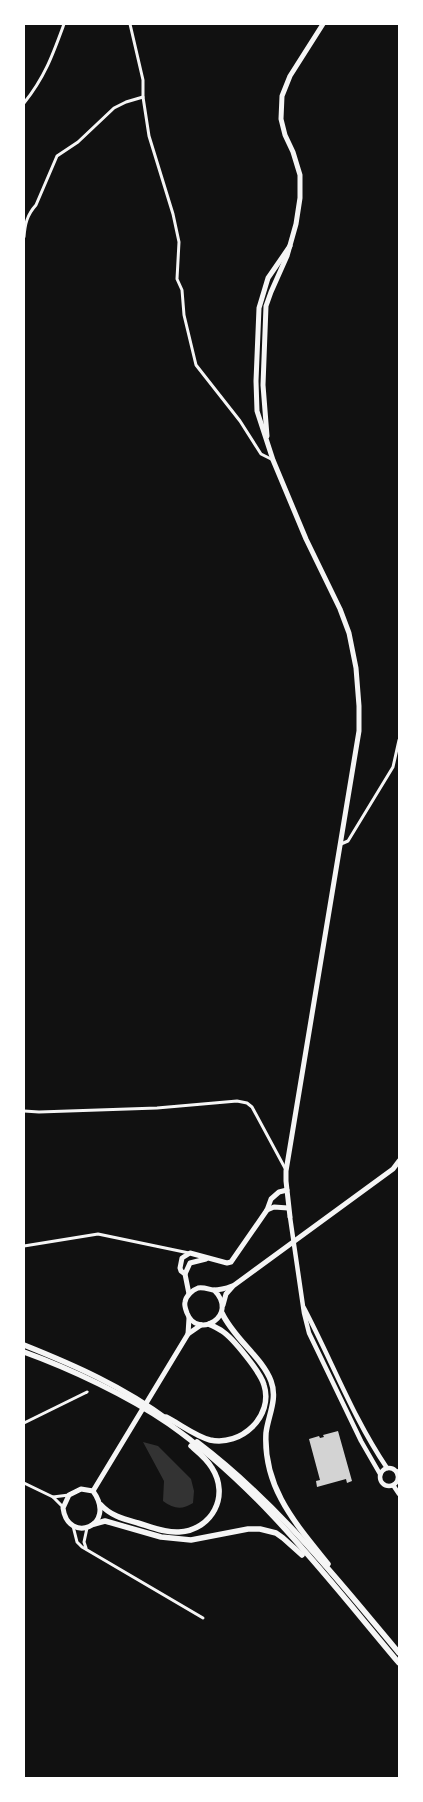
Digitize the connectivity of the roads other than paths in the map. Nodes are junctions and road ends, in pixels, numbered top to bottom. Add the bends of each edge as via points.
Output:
1 (64, 24) edge
2 (130, 24) edge
3 (323, 24) edge
4 (143, 97) junction
5 (24, 103) edge
6 (24, 237) edge
7 (273, 460) junction
8 (399, 740) edge
9 (340, 845) junction
10 (24, 1111) edge
11 (399, 1162) edge
12 (393, 1169) junction
13 (286, 1171) junction
14 (399, 1171) edge
15 (287, 1190) junction
16 (288, 1208) junction
17 (267, 1210) junction
18 (290, 1217) joint
19 (24, 1246) edge
20 (190, 1254) junction
21 (210, 1259) junction
22 (185, 1274) junction
23 (187, 1280) junction
24 (233, 1286) junction
25 (198, 1288) junction
26 (214, 1290) junction
27 (189, 1294) junction
28 (303, 1304) junction
29 (223, 1305) junction
30 (222, 1313) junction
31 (189, 1318) junction
32 (209, 1324) junction
33 (201, 1325) junction
34 (188, 1334) junction
35 (24, 1345) edge
36 (24, 1352) edge
37 (87, 1392) dead end
38 (133, 1398) junction
39 (157, 1414) junction
40 (24, 1423) edge
41 (170, 1425) junction
42 (387, 1468) junction
43 (398, 1471) edge
44 (380, 1474) junction
45 (24, 1483) edge
46 (393, 1485) junction
47 (93, 1491) junction
48 (399, 1494) edge
49 (69, 1495) junction
50 (53, 1497) junction
51 (101, 1504) junction
52 (63, 1508) junction
53 (94, 1524) junction
54 (73, 1526) junction
55 (87, 1528) junction
56 (86, 1549) junction
57 (342, 1596) junction
58 (356, 1602) junction
59 (203, 1618) dead end
60 (399, 1653) edge
61 (399, 1663) edge

1 - 5 street via 49,64
2 - 4 street
3 - 7 main road via 290,76 282,96 281,119 300,175 300,198 290,246 268,278 259,308 257,411
4 - 6 street via 114,108 78,142 57,156 26,222
4 - 7 street via 149,136 179,242 177,279 182,290 184,315 196,365 262,454
7 - 9 main road via 350,633 356,668 359,731
8 - 9 street via 393,767 348,841
9 - 13 main road
10 - 13 street via 247,1103
11 - 12 main road
12 - 14 street
12 - 24 main road
13 - 15 main road
15 - 16 main road
15 - 17 main road via 271,1199
16 - 17 main road
16 - 18 main road
17 - 21 main road via 231,1262
18 - 28 street
19 - 20 street via 98,1234
20 - 21 main road
20 - 22 main road via 180,1260 181,1271
21 - 22 main road via 190,1263
22 - 23 main road
23 - 25 main road
23 - 27 main road
24 - 26 main road
24 - 29 main road
25 - 26 main road
25 - 27 main road
26 - 29 main road via 220,1295
27 - 31 main road via 185,1302
28 - 42 street via 371,1445
28 - 44 street via 309,1333
29 - 30 main road
30 - 32 main road
30 - 58 highway via 271,1381 272,1407 266,1448 269,1468 287,1512
31 - 33 main road
31 - 34 main road
32 - 33 main road
32 - 39 highway via 228,1336 260,1376 266,1396 260,1418 243,1434 218,1441 202,1437
33 - 34 main road
34 - 47 main road
35 - 38 highway via 71,1363
36 - 38 highway
37 - 40 street
38 - 39 highway
39 - 41 highway
39 - 58 highway via 254,1488
41 - 51 highway via 212,1467 217,1478 219,1496 206,1523 178,1532 166,1531 116,1516
41 - 57 highway via 238,1481 281,1524
42 - 43 street
42 - 44 street
43 - 46 street via 397,1482
44 - 46 street via 383,1484
45 - 50 street
46 - 48 street
47 - 49 main road via 81,1489
47 - 51 main road
49 - 50 street
49 - 52 main road
50 - 52 street
51 - 53 main road
52 - 54 main road
53 - 55 main road
53 - 57 highway via 106,1521 161,1537 191,1540 248,1529 268,1530 290,1542
54 - 55 main road
54 - 56 street via 77,1542
55 - 56 street
56 - 59 street
57 - 61 highway
58 - 60 highway

